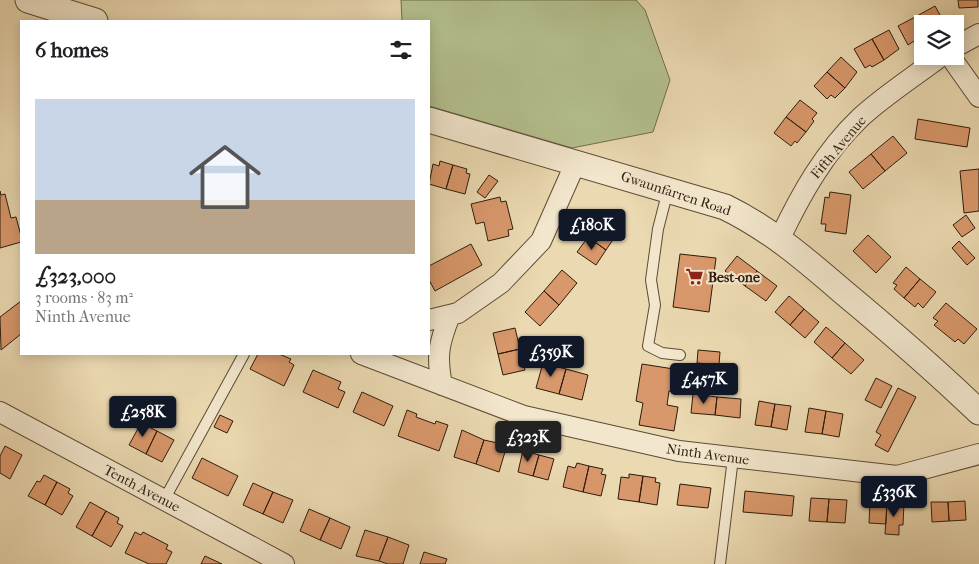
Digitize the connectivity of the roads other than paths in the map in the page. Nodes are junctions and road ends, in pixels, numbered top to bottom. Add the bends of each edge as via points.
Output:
1 (28, 0) edge
2 (92, 20) edge
3 (979, 34) edge
4 (964, 42) edge
5 (929, 65) edge
6 (957, 65) edge
7 (979, 96) edge
8 (430, 120) edge
9 (576, 162) junction
10 (668, 190) junction
11 (780, 238) junction
12 (450, 315) junction
13 (430, 320) edge
14 (243, 355) edge
15 (364, 355) edge
16 (680, 355) dead end
17 (442, 385) junction
18 (0, 412) edge
19 (979, 412) edge
20 (979, 454) edge
21 (733, 458) junction
22 (164, 500) junction
23 (284, 564) edge
24 (720, 564) edge

1 - 2 street
3 - 4 street
5 - 11 street, Fifth Avenue via 861,117 824,159 801,194
6 - 7 street
8 - 9 street, Gwaunfarren Road
9 - 10 street, Gwaunfarren Road
9 - 12 street via 541,241 501,283 458,313
10 - 11 street, Gwaunfarren Road via 726,207
10 - 16 lane via 658,229 652,280 655,305 648,346 662,353
11 - 19 street, Gwaunfarren Road
12 - 13 street
12 - 17 street via 439,344
14 - 22 lane
15 - 17 street, Ninth Avenue
17 - 21 street, Ninth Avenue via 524,416 679,451
18 - 22 street, Tenth Avenue
20 - 21 street, Ninth Avenue via 898,476
21 - 24 lane
22 - 23 street, Tenth Avenue

